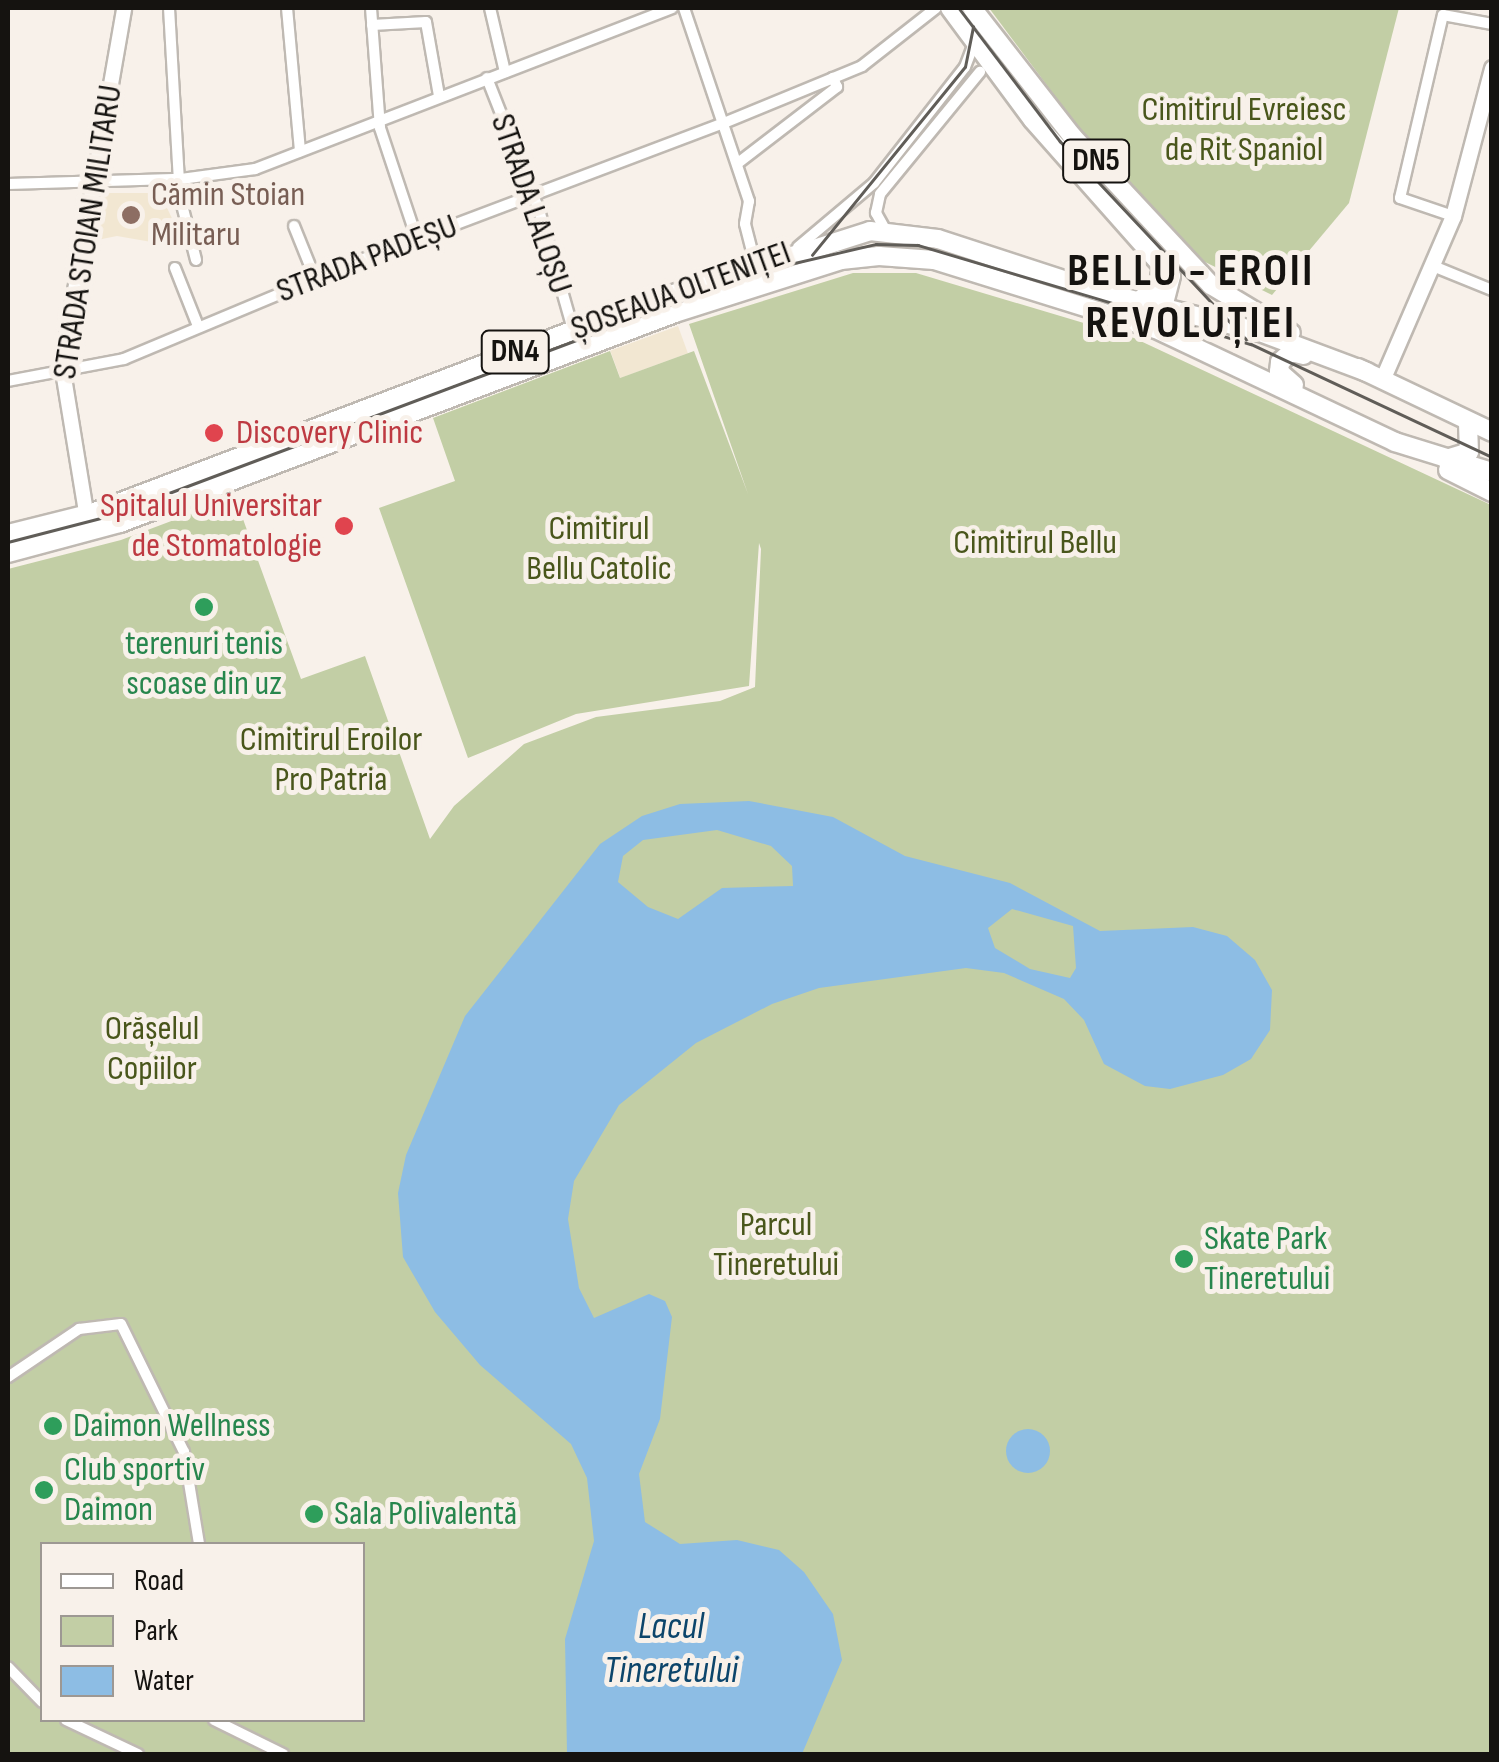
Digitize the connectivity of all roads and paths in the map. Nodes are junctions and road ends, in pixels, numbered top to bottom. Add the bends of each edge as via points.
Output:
1 (124, 8) edge
2 (169, 8) edge
3 (288, 8) edge
4 (371, 8) edge
5 (490, 8) edge
6 (672, 8) edge
7 (684, 8) edge
8 (936, 8) edge
9 (950, 8) edge
10 (972, 8) edge
11 (1492, 24) edge
12 (372, 25) junction
13 (974, 42) junction
14 (1492, 68) edge
15 (504, 72) junction
16 (988, 72) junction
17 (957, 77) junction
18 (487, 78) junction
19 (833, 78) junction
20 (439, 96) junction
21 (379, 118) junction
22 (724, 123) junction
23 (300, 151) junction
24 (738, 162) junction
25 (182, 179) junction
26 (92, 182) junction
27 (8, 184) edge
28 (533, 195) junction
29 (1452, 216) junction
30 (294, 226) dead end
31 (887, 231) junction
32 (416, 239) junction
33 (790, 252) junction
34 (196, 260) dead end
35 (755, 264) junction
36 (1162, 265) junction
37 (1433, 266) junction
38 (175, 268) dead end
39 (315, 278) junction
40 (1492, 290) edge
41 (1138, 302) junction
42 (1164, 310) junction
43 (198, 326) junction
44 (1156, 329) junction
45 (573, 330) junction
46 (61, 374) junction
47 (1374, 376) junction
48 (8, 381) edge
49 (1324, 406) junction
50 (1482, 430) edge
51 (1395, 442) junction
52 (1446, 459) junction
53 (1492, 472) edge
54 (1492, 492) edge
55 (88, 524) junction
56 (8, 534) edge
57 (8, 552) edge
58 (8, 1377) edge
59 (199, 1542) edge
60 (8, 1667) edge
61 (40, 1700) edge
62 (70, 1722) edge
63 (218, 1722) edge
64 (138, 1754) edge
65 (282, 1754) edge

1 - 26 street, STRADA STOIAN MILITARU
2 - 25 street
3 - 23 street
4 - 12 street
5 - 15 street, STRADA LALOȘU
6 - 15 street
7 - 22 street
8 - 19 street, STRADA PADEȘU via 862,66
9 - 13 main road, DN5
10 - 47 main road, DN5 via 1047,106 1211,285
11 - 29 street via 1443,15 1400,198
12 - 20 street via 426,22
12 - 21 street
13 - 16 main road, DN5
13 - 17 street
14 - 29 main road
15 - 18 street
16 - 17 street
16 - 31 street via 880,194 876,214
16 - 36 main road, DN5
17 - 33 street via 874,183
18 - 20 street
18 - 28 street, STRADA LALOȘU
19 - 22 street, STRADA PADEȘU
19 - 24 street, STRADA PADEȘU via 837,87
20 - 21 street
21 - 23 street
21 - 32 street
22 - 24 street
22 - 28 street, STRADA PADEȘU
23 - 25 street via 240,172
24 - 35 street
25 - 26 street
25 - 34 street
26 - 27 street
26 - 46 street, STRADA STOIAN MILITARU
28 - 32 street, STRADA PADEȘU
28 - 45 street, STRADA LALOȘU
29 - 37 main road
30 - 39 street
31 - 33 main road, ȘOSEAUA OLTENIȚEI / DN4
31 - 41 main road, ȘOSEAUA OLTENIȚEI / DN4 via 938,239
32 - 39 street, STRADA PADEȘU
33 - 35 main road, ȘOSEAUA OLTENIȚEI / DN4
35 - 45 main road, ȘOSEAUA OLTENIȚEI / DN4
36 - 41 main road via 1159,284
36 - 42 main road via 1173,284
37 - 40 street
37 - 47 main road
38 - 43 street
39 - 43 street, STRADA PADEȘU
41 - 42 main road, ȘOSEAUA OLTENIȚEI / DN4
42 - 44 main road
42 - 47 main road, ȘOSEAUA OLTENIȚEI / DN4 via 1260,332
43 - 46 street, STRADA PADEȘU via 124,359
44 - 49 main road, ȘOSEAUA OLTENIȚEI
44 - 55 main road, ȘOSEAUA OLTENIȚEI / DN4 via 926,259 842,260 675,312
45 - 55 main road, ȘOSEAUA OLTENIȚEI / DN4
46 - 48 street, STRADA PADEȘU
46 - 55 street, STRADA STOIAN MILITARU
47 - 49 main road via 1285,355 1278,367 1282,377
47 - 50 main road
49 - 51 main road
50 - 52 main road via 1469,452
51 - 52 main road
51 - 54 main road
52 - 53 main road
55 - 56 main road, ȘOSEAUA OLTENIȚEI / DN4
55 - 57 main road, ȘOSEAUA OLTENIȚEI / DN4
58 - 59 street via 80,1328 121,1324 184,1452
60 - 61 street
62 - 64 street
63 - 65 street

